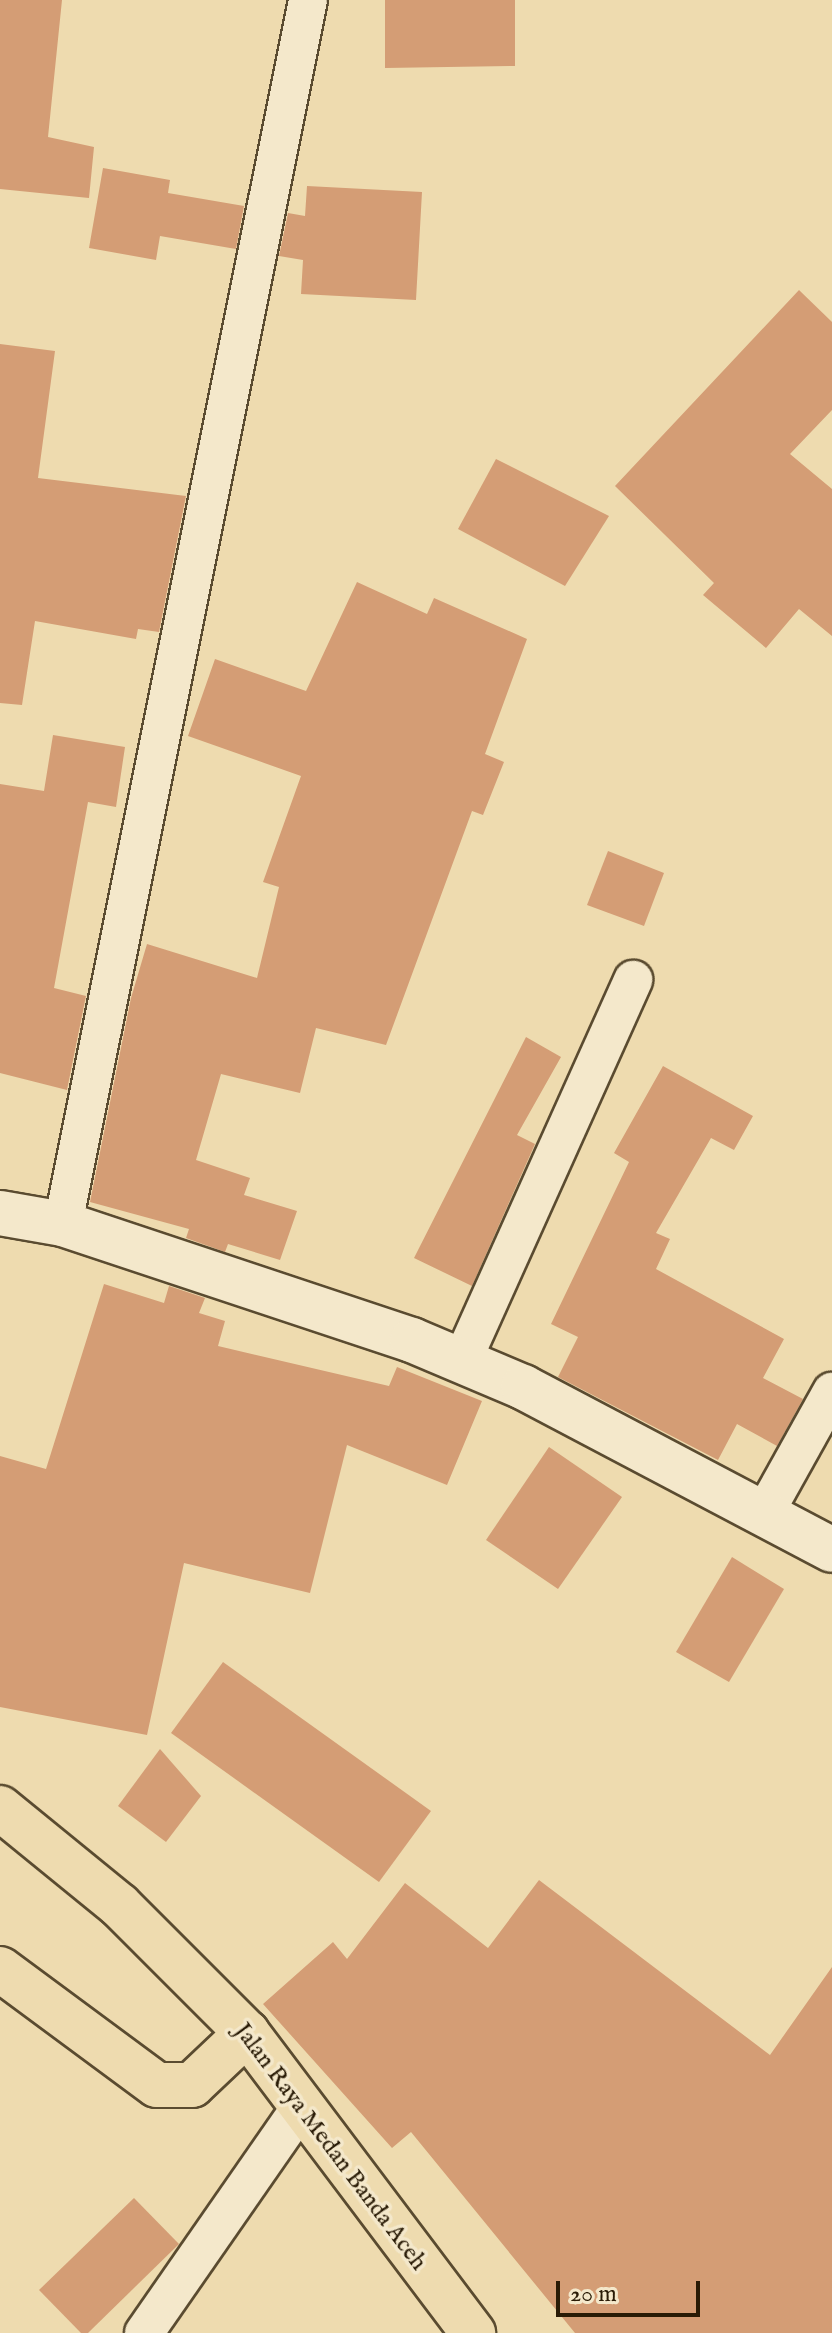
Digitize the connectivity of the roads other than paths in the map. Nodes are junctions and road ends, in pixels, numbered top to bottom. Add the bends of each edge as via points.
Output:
1 (308, 0) edge
2 (633, 980) dead end
3 (0, 1213) edge
4 (63, 1224) junction
5 (462, 1361) junction
6 (832, 1392) edge
7 (764, 1514) junction
8 (832, 1550) edge
9 (0, 1808) edge
10 (0, 1969) edge
11 (247, 2033) junction
12 (301, 2107) junction
13 (144, 2333) edge
14 (473, 2333) edge

1 - 4 street
2 - 5 street
3 - 4 street
4 - 5 street
5 - 7 street
6 - 7 street
7 - 8 street
9 - 11 highway, Jalan Raya Medan Banda Aceh via 119,1905
10 - 11 highway via 157,2085 192,2085
11 - 12 highway, Jalan Raya Medan Banda Aceh
12 - 13 street
12 - 14 highway, Jalan Raya Medan Banda Aceh

